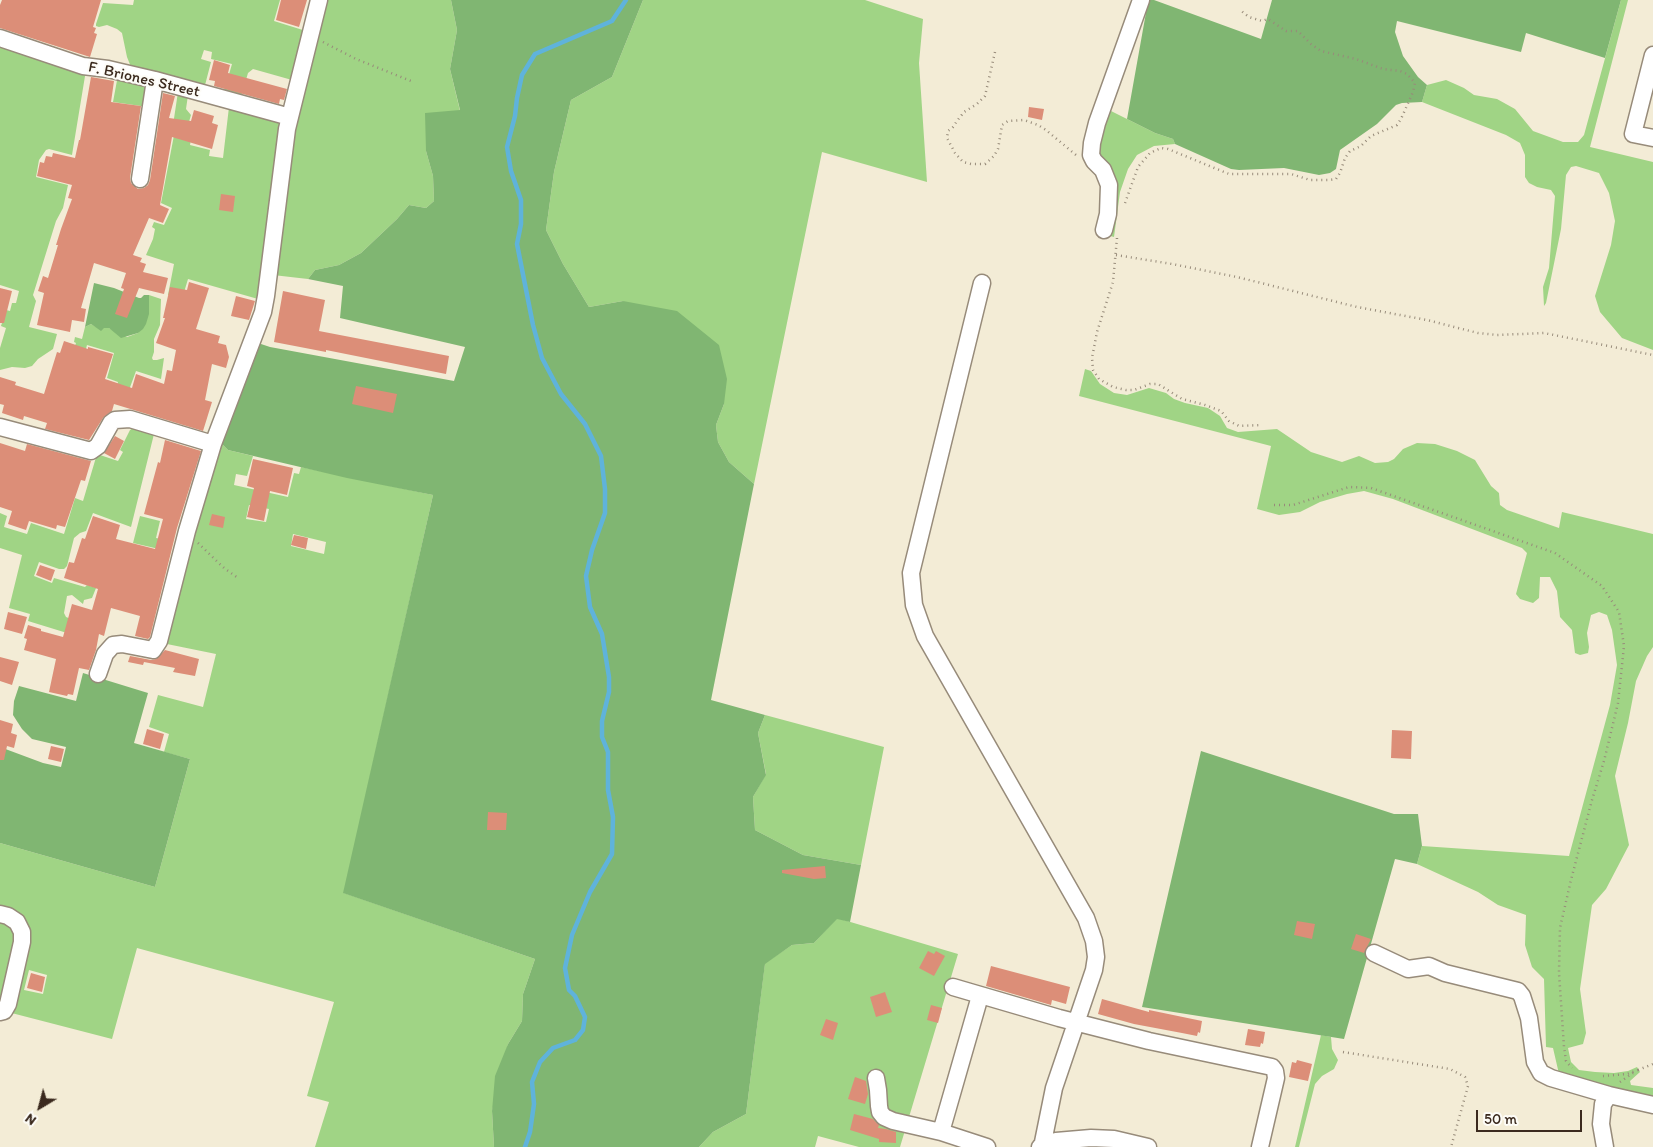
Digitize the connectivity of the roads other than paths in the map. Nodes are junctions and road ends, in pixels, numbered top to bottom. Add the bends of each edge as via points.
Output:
1 (319, 0) edge
2 (1141, 0) edge
3 (0, 38) edge
4 (1653, 55) edge
5 (1650, 78) edge
6 (155, 80) junction
7 (290, 117) junction
8 (1653, 138) edge
9 (140, 180) dead end
10 (1111, 232) road end
11 (982, 283) dead end
12 (0, 427) edge
13 (213, 444) junction
14 (98, 674) dead end
15 (0, 914) edge
16 (1374, 953) dead end
17 (952, 987) dead end
18 (980, 996) junction
19 (0, 1012) edge
20 (1077, 1022) junction
21 (876, 1078) dead end
22 (1609, 1095) junction
23 (1653, 1105) edge
24 (941, 1132) junction
25 (988, 1147) edge
26 (1042, 1147) edge
27 (1148, 1147) edge
28 (1260, 1147) edge
29 (1605, 1147) edge

1 - 7 street
2 - 10 street via 1092,143 1091,155 1109,185
3 - 6 street, F. Briones Street via 83,66
4 - 5 street
5 - 8 street via 1633,134
6 - 7 street, F. Briones Street
6 - 9 street
7 - 13 street via 263,312
11 - 20 street via 911,573 914,605 925,636 1086,918 1096,957
12 - 13 street via 91,451 98,446 111,423 130,419
13 - 14 street via 156,648 150,650 116,644 107,650
15 - 19 street via 17,922 22,942 8,1004
16 - 22 street via 1408,969 1429,966 1518,991 1529,1018 1535,1062 1541,1073
17 - 18 street
18 - 20 street
18 - 24 street
20 - 26 street via 1054,1088
20 - 28 street via 1177,1048 1272,1067 1276,1078
21 - 24 street via 880,1112 884,1117
22 - 23 street
22 - 29 street via 1603,1104 1601,1124
24 - 25 street
26 - 27 street via 1056,1141 1092,1138 1114,1139

